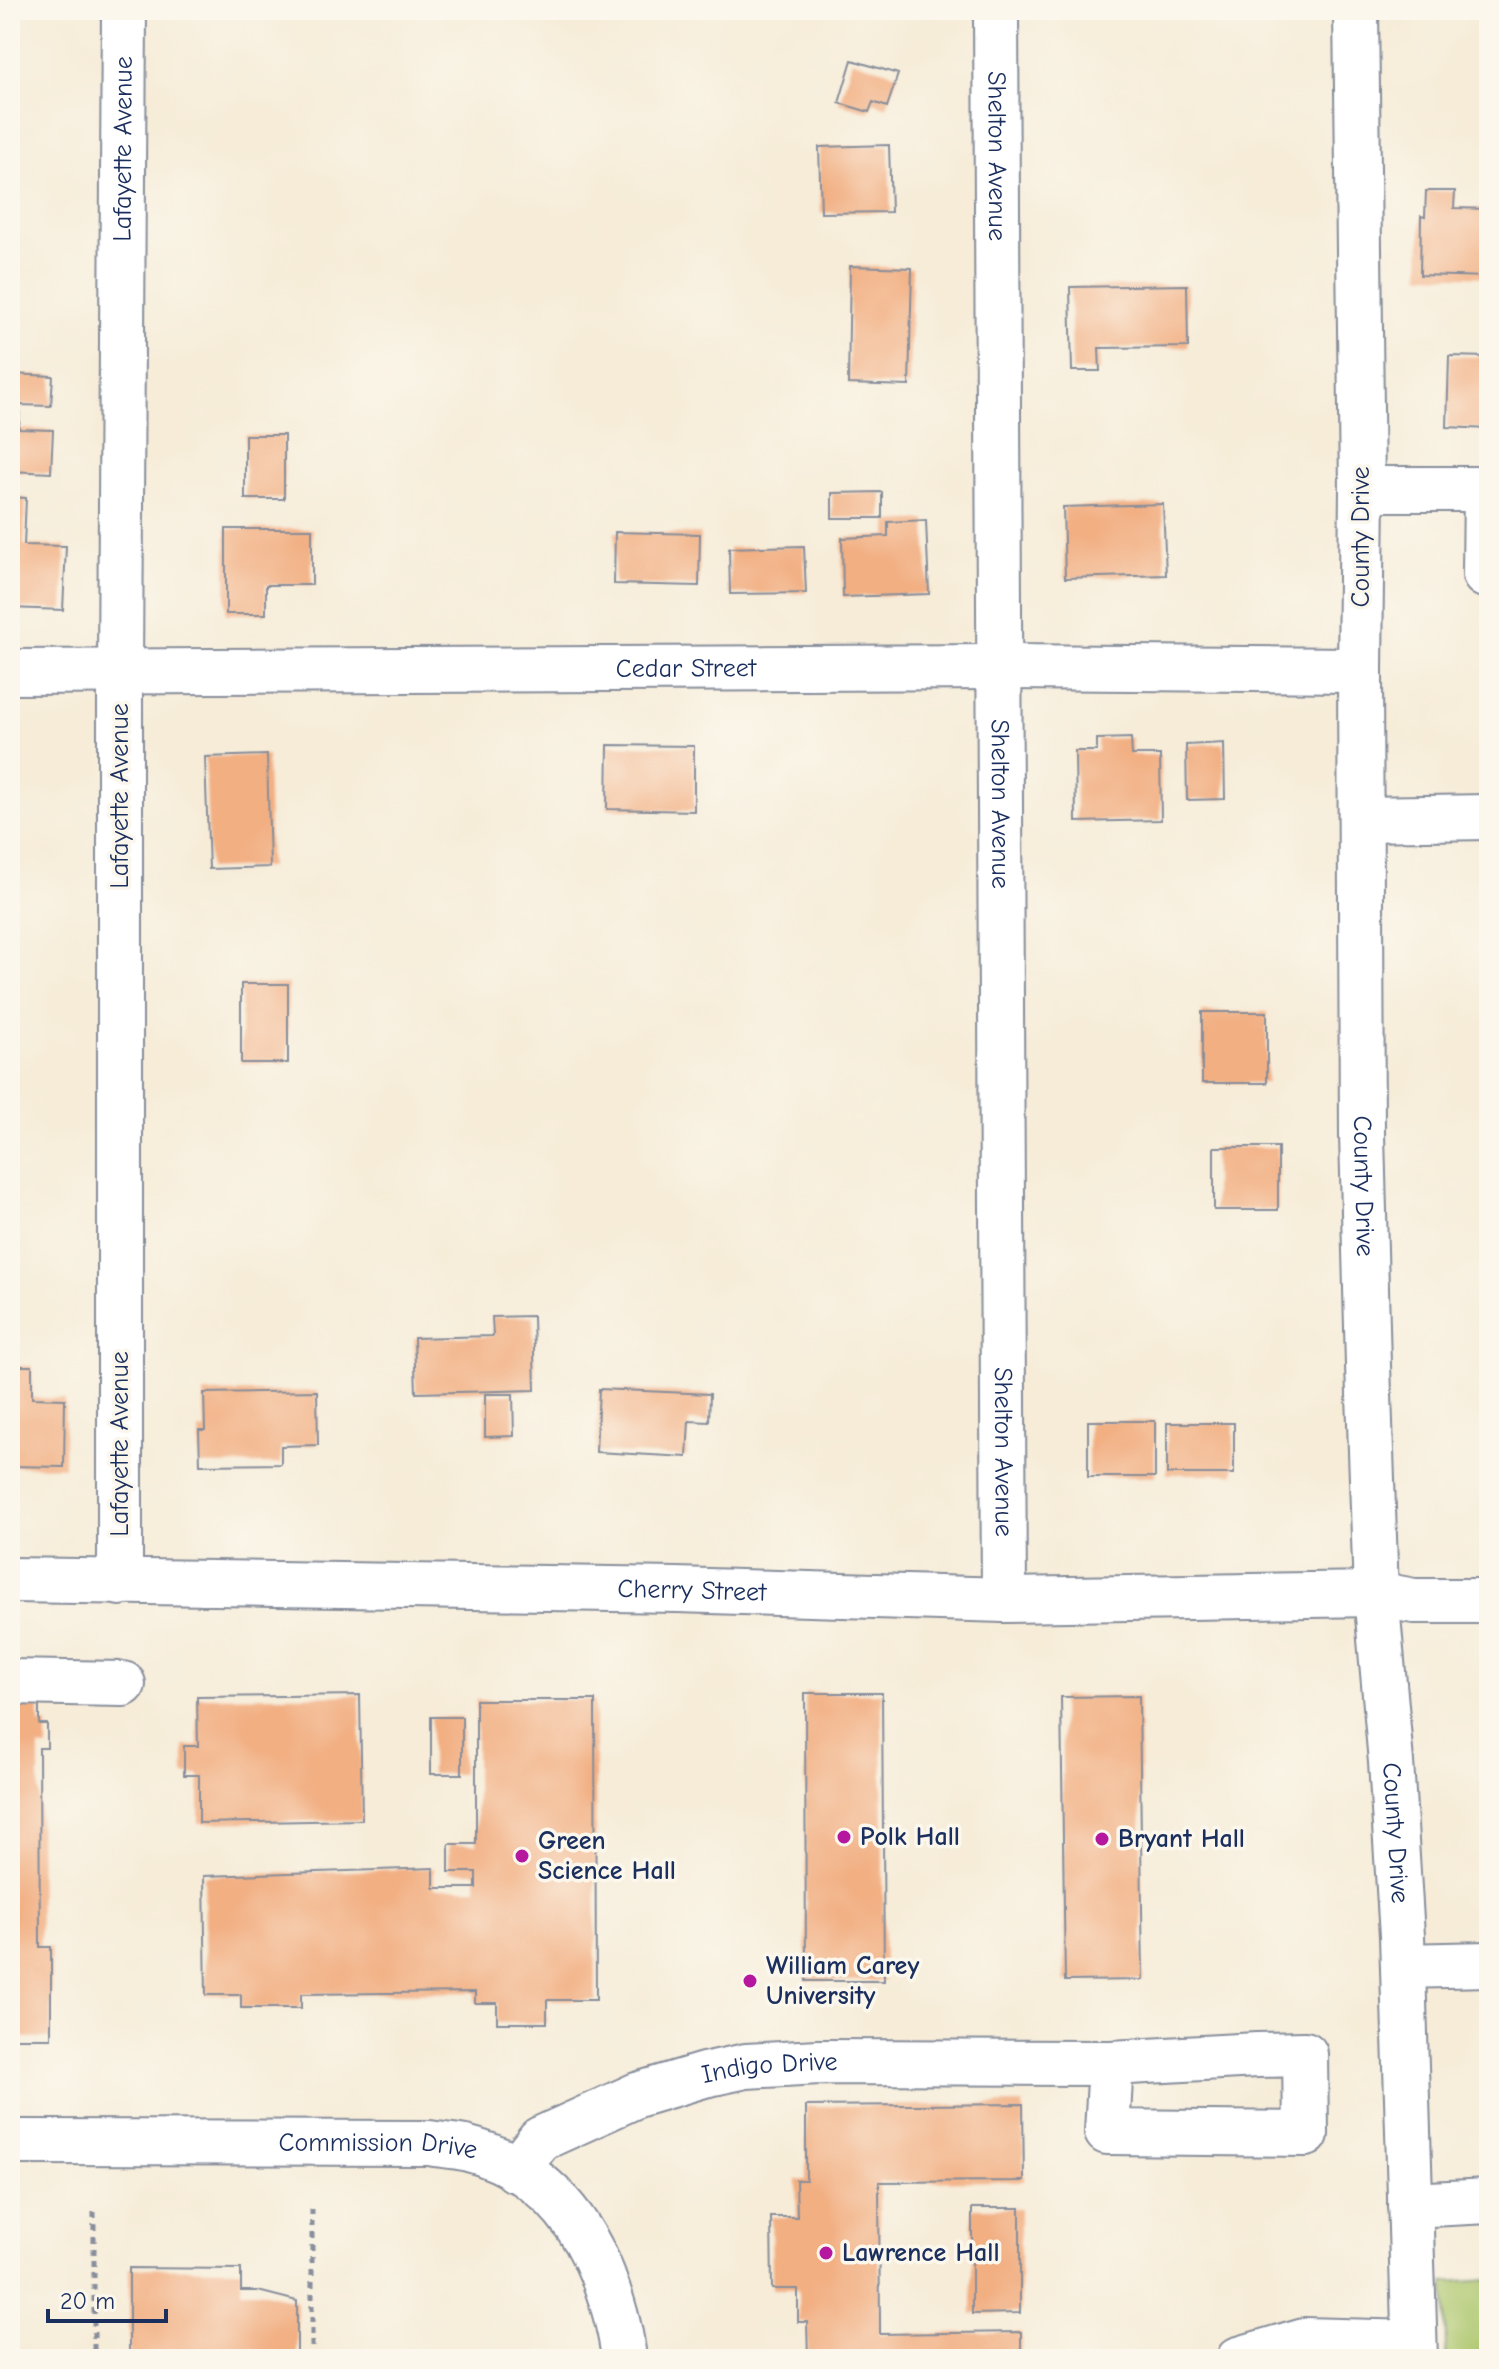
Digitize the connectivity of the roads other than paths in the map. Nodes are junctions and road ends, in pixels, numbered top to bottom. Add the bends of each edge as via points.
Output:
1 (124, 10) edge
2 (996, 10) edge
3 (1356, 10) edge
4 (1362, 489) junction
5 (1488, 489) edge
6 (1485, 575) dead end
7 (998, 667) junction
8 (1360, 670) junction
9 (120, 671) junction
10 (10, 672) edge
11 (1489, 817) edge
12 (1361, 819) junction
13 (10, 1580) edge
14 (120, 1583) junction
15 (1376, 1594) junction
16 (1004, 1600) junction
17 (1477, 1601) dead end
18 (10, 1682) edge
19 (123, 1684) dead end
20 (1489, 1964) edge
21 (1403, 1966) junction
22 (1111, 2063) junction
23 (10, 2142) edge
24 (516, 2170) junction
25 (1489, 2201) edge
26 (1410, 2205) junction
27 (1415, 2351) edge
28 (624, 2359) edge
29 (1239, 2359) edge

1 - 9 street, Lafayette Avenue
2 - 7 street, Shelton Avenue
3 - 4 street, County Drive
4 - 5 street
4 - 8 street, County Drive
5 - 6 street
7 - 8 street, Cedar Street
7 - 9 street, Cedar Street
7 - 16 street, Shelton Avenue
8 - 12 street, County Drive
9 - 10 street, Cedar Street
9 - 14 street, Lafayette Avenue
11 - 12 street
12 - 15 street, County Drive via 1362,1135
13 - 14 street, Cherry Street
14 - 16 street, Cherry Street
15 - 16 street, Cherry Street
15 - 17 street, Cherry Street via 1414,1601
15 - 21 street, County Drive
18 - 19 street
20 - 21 street
21 - 26 street, County Drive
22 - 22 street, Indigo Drive via 1305,2054 1306,2134 1107,2132
22 - 24 street, Indigo Drive via 834,2061 746,2066 637,2095 540,2139
23 - 24 street, Commission Drive via 429,2143 466,2148
24 - 28 street, Commission Drive via 554,2196 594,2252 612,2299
25 - 26 street
26 - 27 street, County Drive
27 - 29 street via 1304,2340

